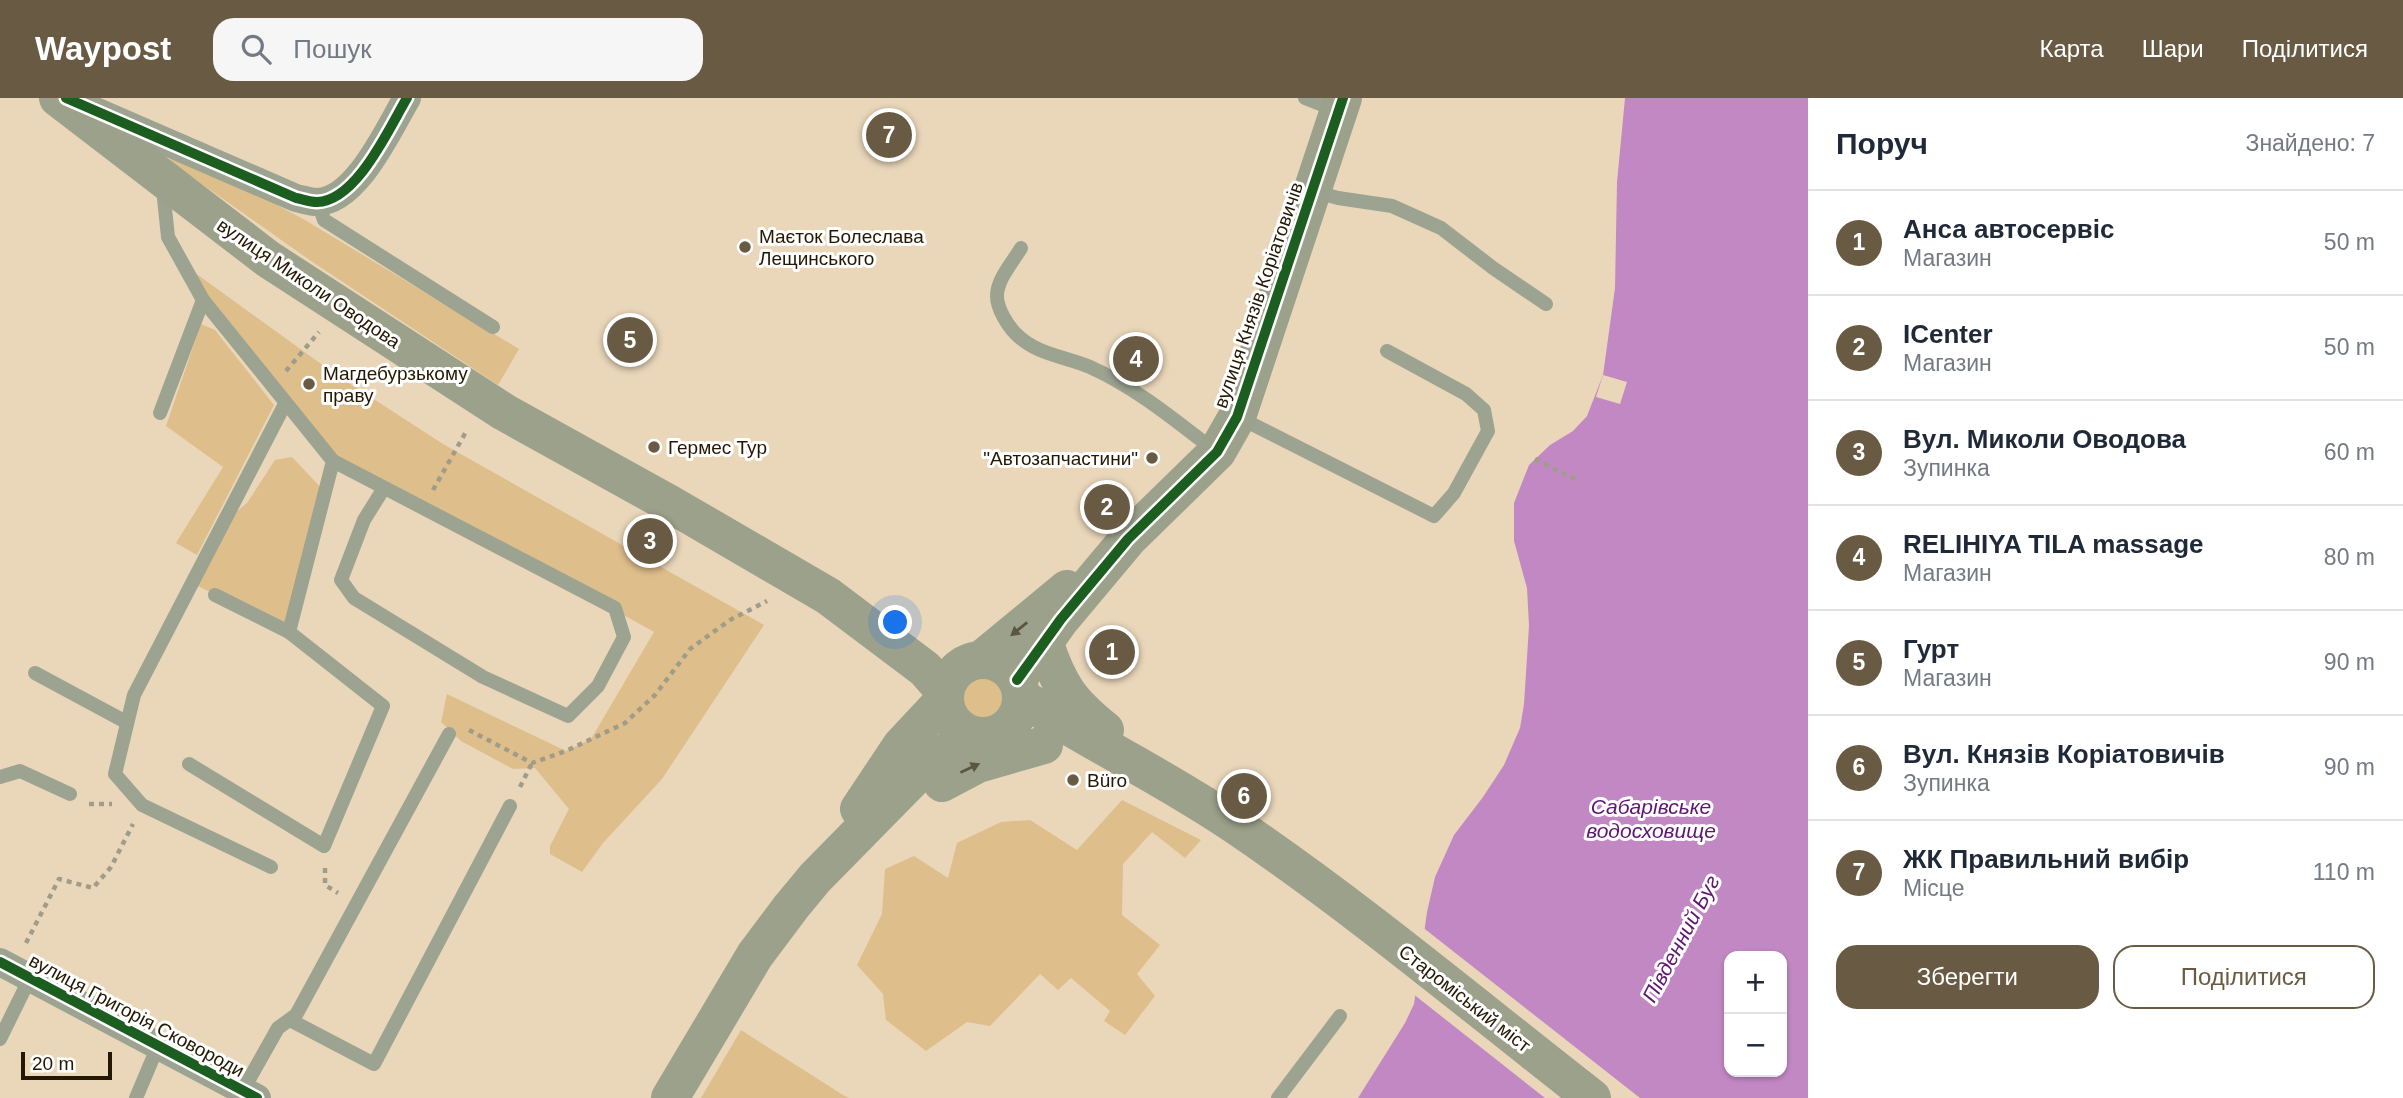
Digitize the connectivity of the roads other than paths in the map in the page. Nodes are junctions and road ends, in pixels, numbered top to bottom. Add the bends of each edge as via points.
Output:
1 (58, 98) edge
2 (66, 98) edge
3 (407, 98) edge
4 (1329, 102) edge
5 (119, 132) junction
6 (175, 188) junction
7 (1312, 191) junction
8 (318, 202) junction
9 (1021, 248) dead end
10 (203, 300) junction
11 (1546, 304) dead end
12 (493, 327) dead end
13 (1387, 351) dead end
14 (285, 404) junction
15 (160, 413) dead end
16 (1237, 416) junction
17 (1217, 452) junction
18 (333, 461) junction
19 (384, 488) junction
20 (1128, 539) junction
21 (215, 595) dead end
22 (828, 596) junction
23 (289, 632) junction
24 (1045, 643) junction
25 (975, 661) junction
26 (35, 673) dead end
27 (1019, 688) junction
28 (944, 696) junction
29 (1071, 699) junction
30 (126, 722) junction
31 (449, 734) dead end
32 (989, 735) junction
33 (1044, 745) junction
34 (189, 764) dead end
35 (0, 777) edge
36 (70, 794) dead end
37 (1192, 799) junction
38 (510, 806) dead end
39 (271, 867) dead end
40 (815, 878) junction
41 (14, 970) edge
42 (1340, 1016) dead end
43 (290, 1020) junction
44 (0, 1038) edge
45 (158, 1046) junction
46 (250, 1094) edge
47 (136, 1098) edge
48 (670, 1098) edge
49 (1278, 1098) edge
50 (1592, 1098) edge

1 - 5 main road, вулиця Миколи Оводова
2 - 5 street
3 - 8 street via 352,184 336,197
4 - 7 main road, вулиця Князів Коріатовичів
5 - 6 main road, вулиця Миколи Оводова
5 - 8 street via 296,198
6 - 10 lane via 163,200 168,237
6 - 22 main road, вулиця Миколи Оводова via 268,259 504,412
7 - 11 lane via 1392,206 1441,228
7 - 16 main road, вулиця Князів Коріатовичів
8 - 12 lane via 324,220
9 - 17 lane via 997,296 1017,335 1039,351 1089,367 1130,389
10 - 14 lane
10 - 15 lane
13 - 16 lane via 1466,394 1484,410 1489,431 1454,494 1434,516
14 - 18 lane
14 - 30 lane via 134,695
16 - 17 main road, вулиця Князів Коріатовичів
17 - 20 main road, вулиця Князів Коріатовичів
18 - 19 lane
18 - 23 lane
19 - 19 lane via 615,608 624,637 598,686 568,716 483,677 354,598 341,580 364,520
20 - 24 main road, вулиця Князів Коріатовичів
20 -> 25 main road, вулиця Князів Коріатовичів
21 - 23 lane
22 - 25 main road, вулиця Миколи Оводова
22 - 28 main road, вулиця Миколи Оводова via 925,669
23 - 34 lane via 383,706 324,846
24 - 27 main road, вулиця Князів Коріатовичів
24 - 29 main road via 1056,676
25 - 27 main road via 998,663 1012,673
25 - 28 main road via 955,671
26 - 30 lane
27 - 29 main road
27 - 32 main road via 1021,706 1013,722
27 - 37 main road
28 - 32 main road via 952,722 964,732
28 - 40 main road via 901,746
29 - 37 main road
30 - 39 lane via 115,774 142,805
31 - 43 lane
32 - 33 main road
32 - 40 main road via 927,764
33 - 37 main road
40 -> 33 main road via 946,780 978,764
35 - 36 lane via 20,771
37 - 50 main road, Староміський міст via 1338,898
38 - 43 lane via 374,1064
40 - 48 main road via 755,955
41 - 44 lane
41 - 45 street, вулиця Григорія Сковороди
42 - 49 lane
43 - 46 lane via 278,1028
45 - 46 street, вулиця Григорія Сковороди
45 - 47 lane

